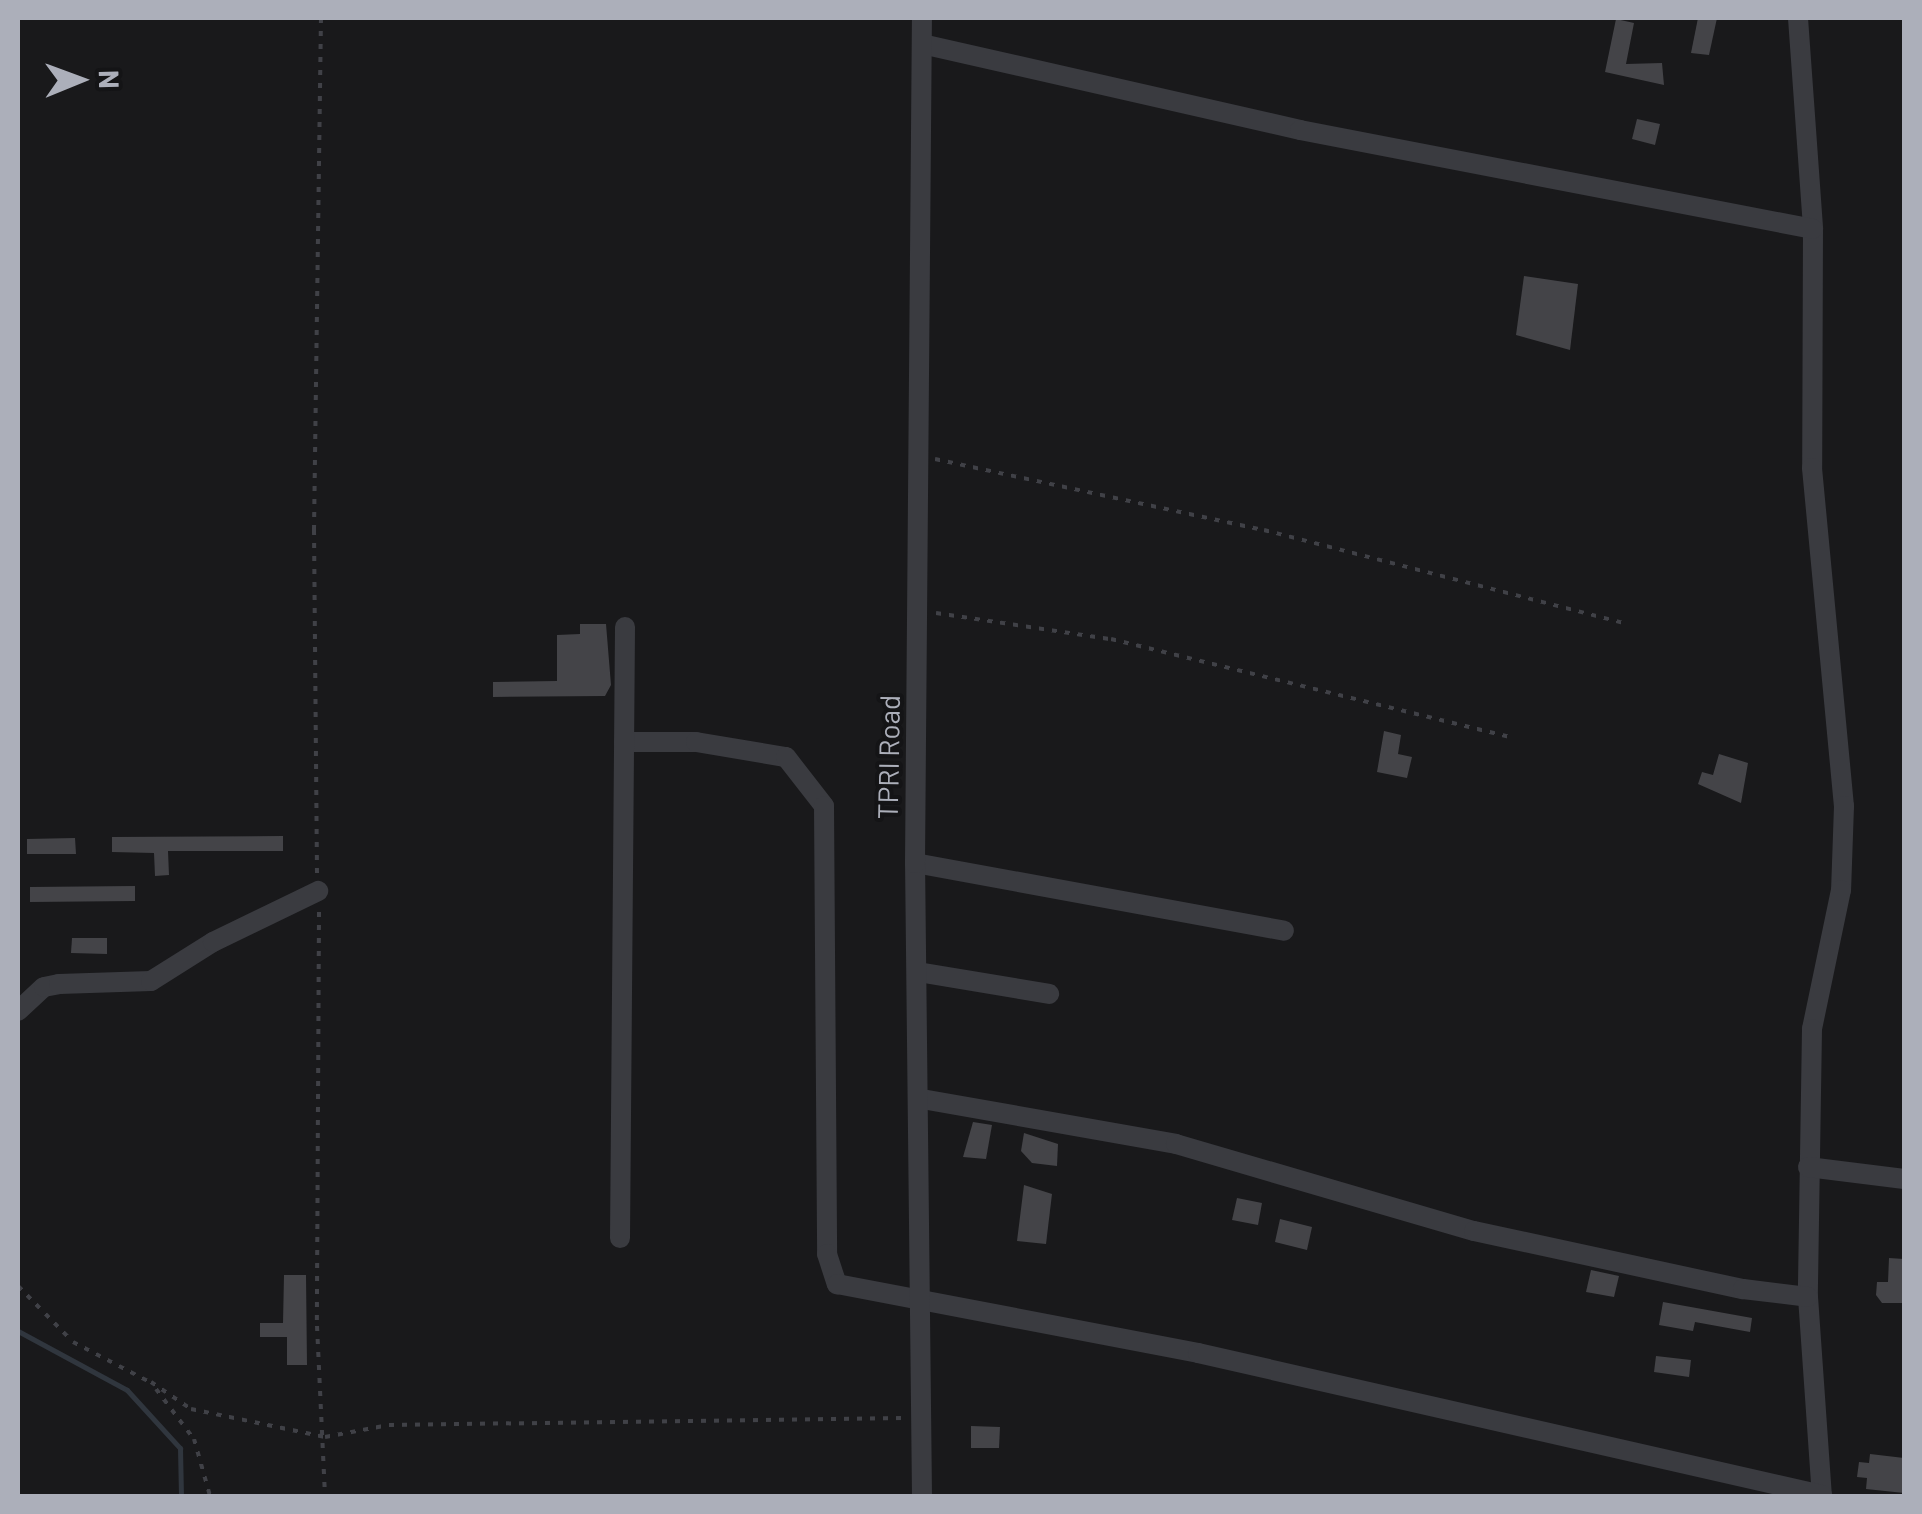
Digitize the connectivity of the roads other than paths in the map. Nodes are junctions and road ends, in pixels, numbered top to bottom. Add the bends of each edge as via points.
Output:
1 (922, 18) edge
2 (1798, 18) edge
3 (922, 44) junction
4 (1813, 229) junction
5 (625, 627) dead end
6 (624, 742) junction
7 (915, 863) junction
8 (318, 891) road end
9 (1284, 931) dead end
10 (918, 972) junction
11 (1048, 994) dead end
12 (18, 1011) edge
13 (922, 1100) junction
14 (1808, 1166) junction
15 (1904, 1179) edge
16 (620, 1238) dead end
17 (921, 1296) junction
18 (1808, 1297) junction
19 (922, 1496) edge
20 (1822, 1496) edge

1 - 3 street, TPRI Road
2 - 4 street
3 - 4 street via 1300,130
3 - 7 street, TPRI Road
4 - 14 street via 1812,468 1844,854 1812,1029
5 - 6 street
6 - 16 street
6 - 17 street via 762,749 786,756 812,783 828,830 829,1265 847,1288
7 - 9 street
7 - 10 street, TPRI Road
8 - 12 street via 212,942 151,981 44,987
10 - 11 street
10 - 13 street, TPRI Road
13 - 17 street, TPRI Road
13 - 18 street via 1159,1140 1474,1231
14 - 15 street
14 - 18 street
17 - 19 street, TPRI Road
17 - 20 street
18 - 20 street

